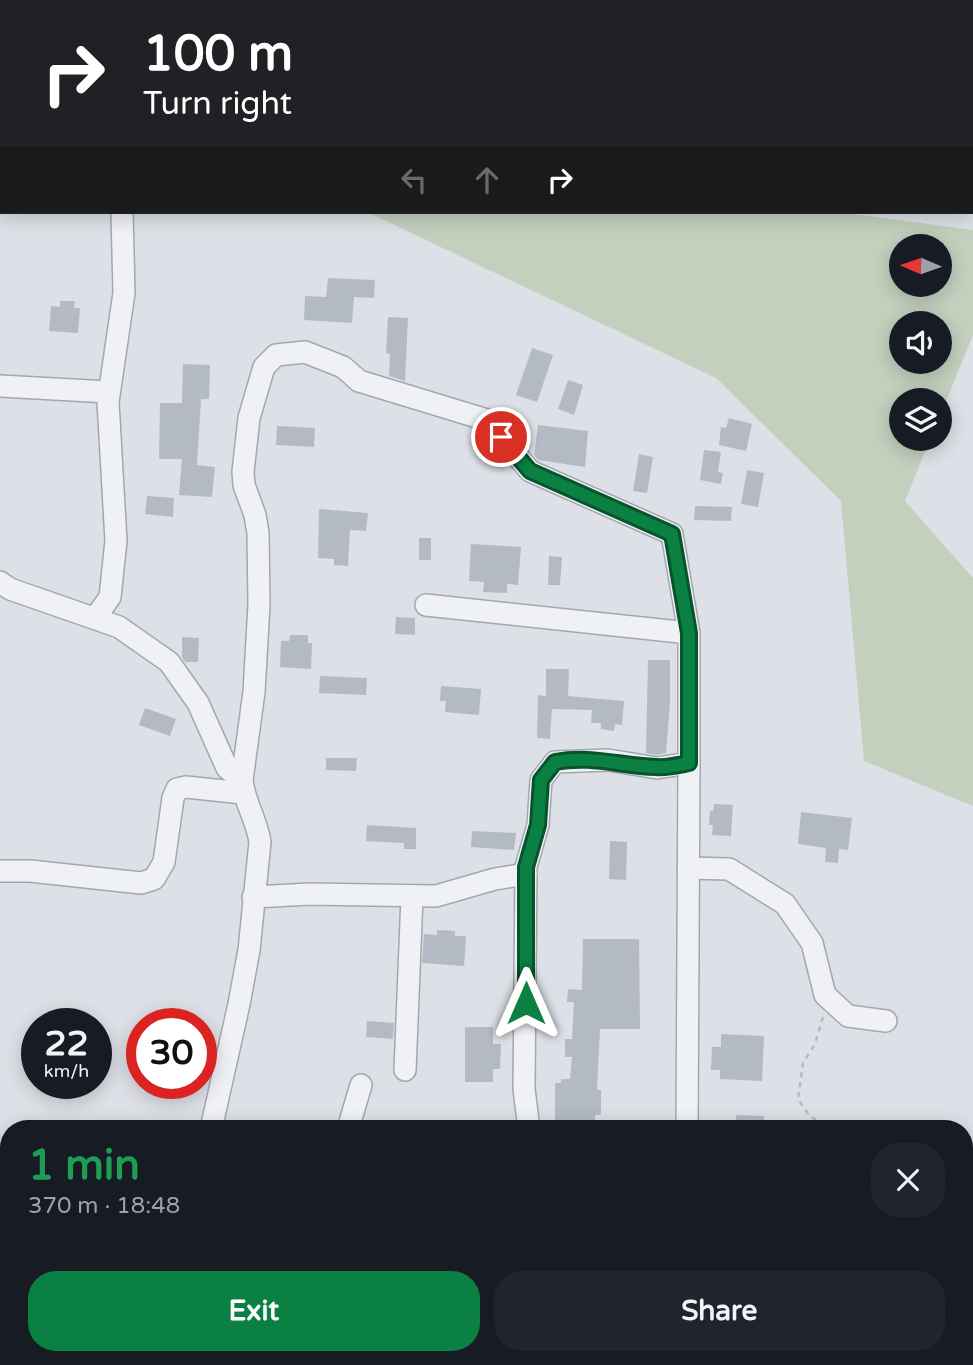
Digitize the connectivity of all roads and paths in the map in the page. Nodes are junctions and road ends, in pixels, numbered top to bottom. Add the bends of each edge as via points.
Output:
1 (122, 214) edge
2 (0, 386) edge
3 (109, 392) junction
4 (0, 582) edge
5 (426, 605) dead end
6 (95, 618) junction
7 (689, 633) junction
8 (689, 763) junction
9 (242, 786) junction
10 (688, 868) junction
11 (0, 871) edge
12 (526, 874) junction
13 (254, 897) junction
14 (412, 897) junction
15 (825, 995) junction
16 (886, 1021) dead end
17 (405, 1070) dead end
18 (361, 1085) dead end
19 (213, 1120) edge
20 (351, 1120) edge
21 (528, 1120) edge
22 (687, 1120) edge
23 (816, 1120) edge

1 - 3 street via 124,293
2 - 3 street
3 - 6 street via 116,541 110,597
4 - 6 street
5 - 7 street
6 - 9 street via 119,627 169,662 198,703 227,768
7 - 8 street
7 - 9 street via 672,534 530,471 487,420 359,381 343,367 305,352 276,355 264,367 249,418 243,472 258,533 259,605
8 - 10 street
8 - 12 street via 657,768 608,760 555,762 541,780 538,825
9 - 11 street via 177,789 164,862 154,879 141,883
9 - 13 street via 260,842
10 - 15 street via 729,869 785,904 812,943
10 - 22 street
12 - 14 street via 436,896
12 - 21 street via 524,1088
13 - 14 street
13 - 19 street via 249,950
14 - 17 street
15 - 16 street via 848,1016
15 - 23 path via 816,1044 803,1063 798,1099
18 - 20 street

